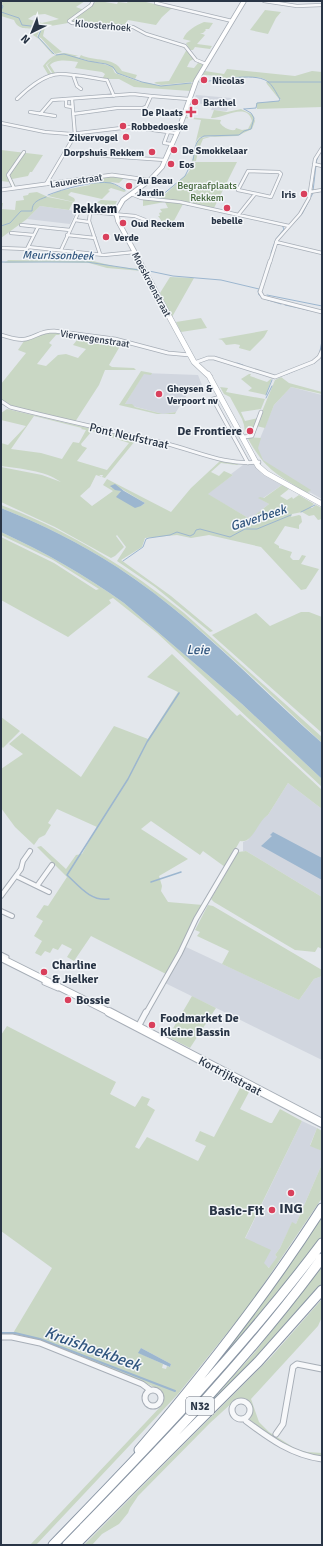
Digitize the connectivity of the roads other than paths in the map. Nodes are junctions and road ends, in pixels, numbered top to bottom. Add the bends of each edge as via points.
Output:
1 (93, 1) edge
2 (244, 1) edge
3 (264, 1) edge
4 (311, 1) edge
5 (156, 3) dead end
6 (322, 5) edge
7 (310, 6) junction
8 (232, 21) junction
9 (206, 64) junction
10 (72, 75) junction
11 (81, 89) dead end
12 (114, 96) junction
13 (151, 96) junction
14 (17, 99) dead end
15 (189, 99) junction
16 (66, 100) junction
17 (72, 100) junction
18 (72, 107) junction
19 (30, 112) dead end
20 (40, 114) junction
21 (73, 114) junction
22 (55, 116) dead end
23 (1, 123) edge
24 (168, 132) junction
25 (176, 133) junction
26 (75, 134) junction
27 (171, 144) junction
28 (322, 148) edge
29 (24, 152) dead end
30 (64, 153) junction
31 (165, 160) junction
32 (314, 164) junction
33 (322, 166) edge
34 (149, 180) junction
35 (46, 184) junction
36 (14, 188) junction
37 (1, 190) edge
38 (322, 190) edge
39 (310, 192) junction
40 (131, 194) junction
41 (255, 194) junction
42 (90, 213) junction
43 (115, 214) junction
44 (240, 214) junction
45 (75, 220) junction
46 (148, 221) dead end
47 (89, 222) junction
48 (22, 225) dead end
49 (289, 226) junction
50 (38, 227) junction
51 (70, 230) junction
52 (11, 233) dead end
53 (34, 235) junction
54 (67, 235) junction
55 (95, 238) junction
56 (276, 242) junction
57 (28, 247) junction
58 (1, 248) edge
59 (61, 250) junction
60 (135, 252) junction
61 (322, 253) edge
62 (100, 254) junction
63 (322, 312) edge
64 (1, 335) edge
65 (322, 352) edge
66 (190, 355) junction
67 (195, 362) junction
68 (221, 397) junction
69 (1, 401) edge
70 (260, 412) dead end
71 (243, 437) junction
72 (257, 462) junction
73 (248, 463) junction
74 (322, 504) edge
75 (30, 851) dead end
76 (236, 851) dead end
77 (52, 865) dead end
78 (16, 876) junction
79 (37, 886) junction
80 (49, 892) dead end
81 (1, 896) edge
82 (1, 911) edge
83 (12, 916) dead end
84 (1, 956) edge
85 (138, 1027) junction
86 (322, 1123) edge
87 (322, 1208) edge
88 (322, 1243) edge
89 (322, 1258) edge
90 (321, 1294) edge
91 (1, 1337) edge
92 (322, 1369) edge
93 (150, 1390) dead end
94 (245, 1418) dead end
95 (276, 1434) dead end
96 (322, 1459) edge
97 (126, 1469) junction
98 (53, 1545) edge
99 (67, 1545) edge
100 (75, 1545) edge

1 - 9 street, Kloosterhoek via 69,21 99,26 133,27 146,34 187,47 196,60
2 - 8 main road
3 - 7 street
4 - 7 street
5 - 8 street
6 - 7 street
8 - 9 main road
9 - 15 main road
10 - 11 street
10 - 12 street via 107,80
10 - 14 street via 53,75
12 - 13 street
12 - 17 street
13 - 15 street
13 - 21 street via 143,108 117,108
15 - 25 main road
16 - 17 street
16 - 18 street via 67,106
16 - 20 street via 52,100
17 - 18 street
18 - 21 street
19 - 20 street
20 - 22 street
21 - 26 street
23 - 26 street via 45,132
24 - 25 street
24 - 26 street via 130,128
24 - 27 street via 164,143
25 - 27 main road
26 - 30 street
27 - 31 main road
28 - 32 street via 316,155
29 - 36 street via 8,175
30 - 31 street
30 - 35 street
31 - 34 main road via 160,170
32 - 33 street
32 - 39 street
34 - 35 street, Lauwestraat via 112,175
34 - 40 main road
35 - 36 street, Lauwestraat
36 - 37 street, Lauwestraat
38 - 39 street
39 - 49 street via 305,206
40 - 43 main road via 121,201
40 - 44 street via 141,198 180,202
41 - 41 street via 271,197 282,174 248,171 238,190
41 - 44 street
42 - 43 street
42 - 45 street via 79,211
42 - 47 street
43 - 46 street via 135,216
43 - 60 main road, Moeskroenstraat
44 - 49 street
45 - 47 street
45 - 51 street
47 - 55 street
48 - 50 street
49 - 56 street
50 - 51 street
50 - 53 street
51 - 54 street
52 - 53 street
53 - 57 street
54 - 55 street
54 - 59 street
55 - 62 street
56 - 61 street
56 - 63 street via 261,294 273,301
57 - 58 street via 24,250
57 - 59 street
59 - 62 street
60 - 62 street
60 - 66 main road, Moeskroenstraat
64 - 66 street, Vierwegenstraat via 26,340 44,331 54,331 115,339 168,353
65 - 67 street via 313,362 277,377 214,358
66 - 67 main road, Moeskroenstraat
67 - 68 main road, Moeskroenstraat via 210,377
68 - 71 main road, Moeskroenstraat
68 - 73 street via 213,399
69 - 73 street, Pont Neufstraat via 10,407 220,459
70 - 71 street via 252,436
71 - 72 main road, Moeskroenstraat
72 - 73 street, Pont Neufstraat
72 - 74 main road, Moeskroenstraat via 266,473
75 - 78 street
76 - 85 street
77 - 79 street
78 - 79 street
78 - 81 street
79 - 80 street
82 - 83 street
84 - 85 main road, Kortrijkstraat
85 - 86 main road, Kortrijkstraat
87 - 97 highway via 244,1322
88 - 97 highway, N32 via 269,1313 222,1368
89 - 99 highway, N32 via 229,1375
90 - 100 highway via 258,1362
91 - 93 street via 40,1343 142,1384
92 - 95 street via 297,1364 293,1367 283,1424
94 - 96 street via 289,1451
97 - 98 highway, N32

